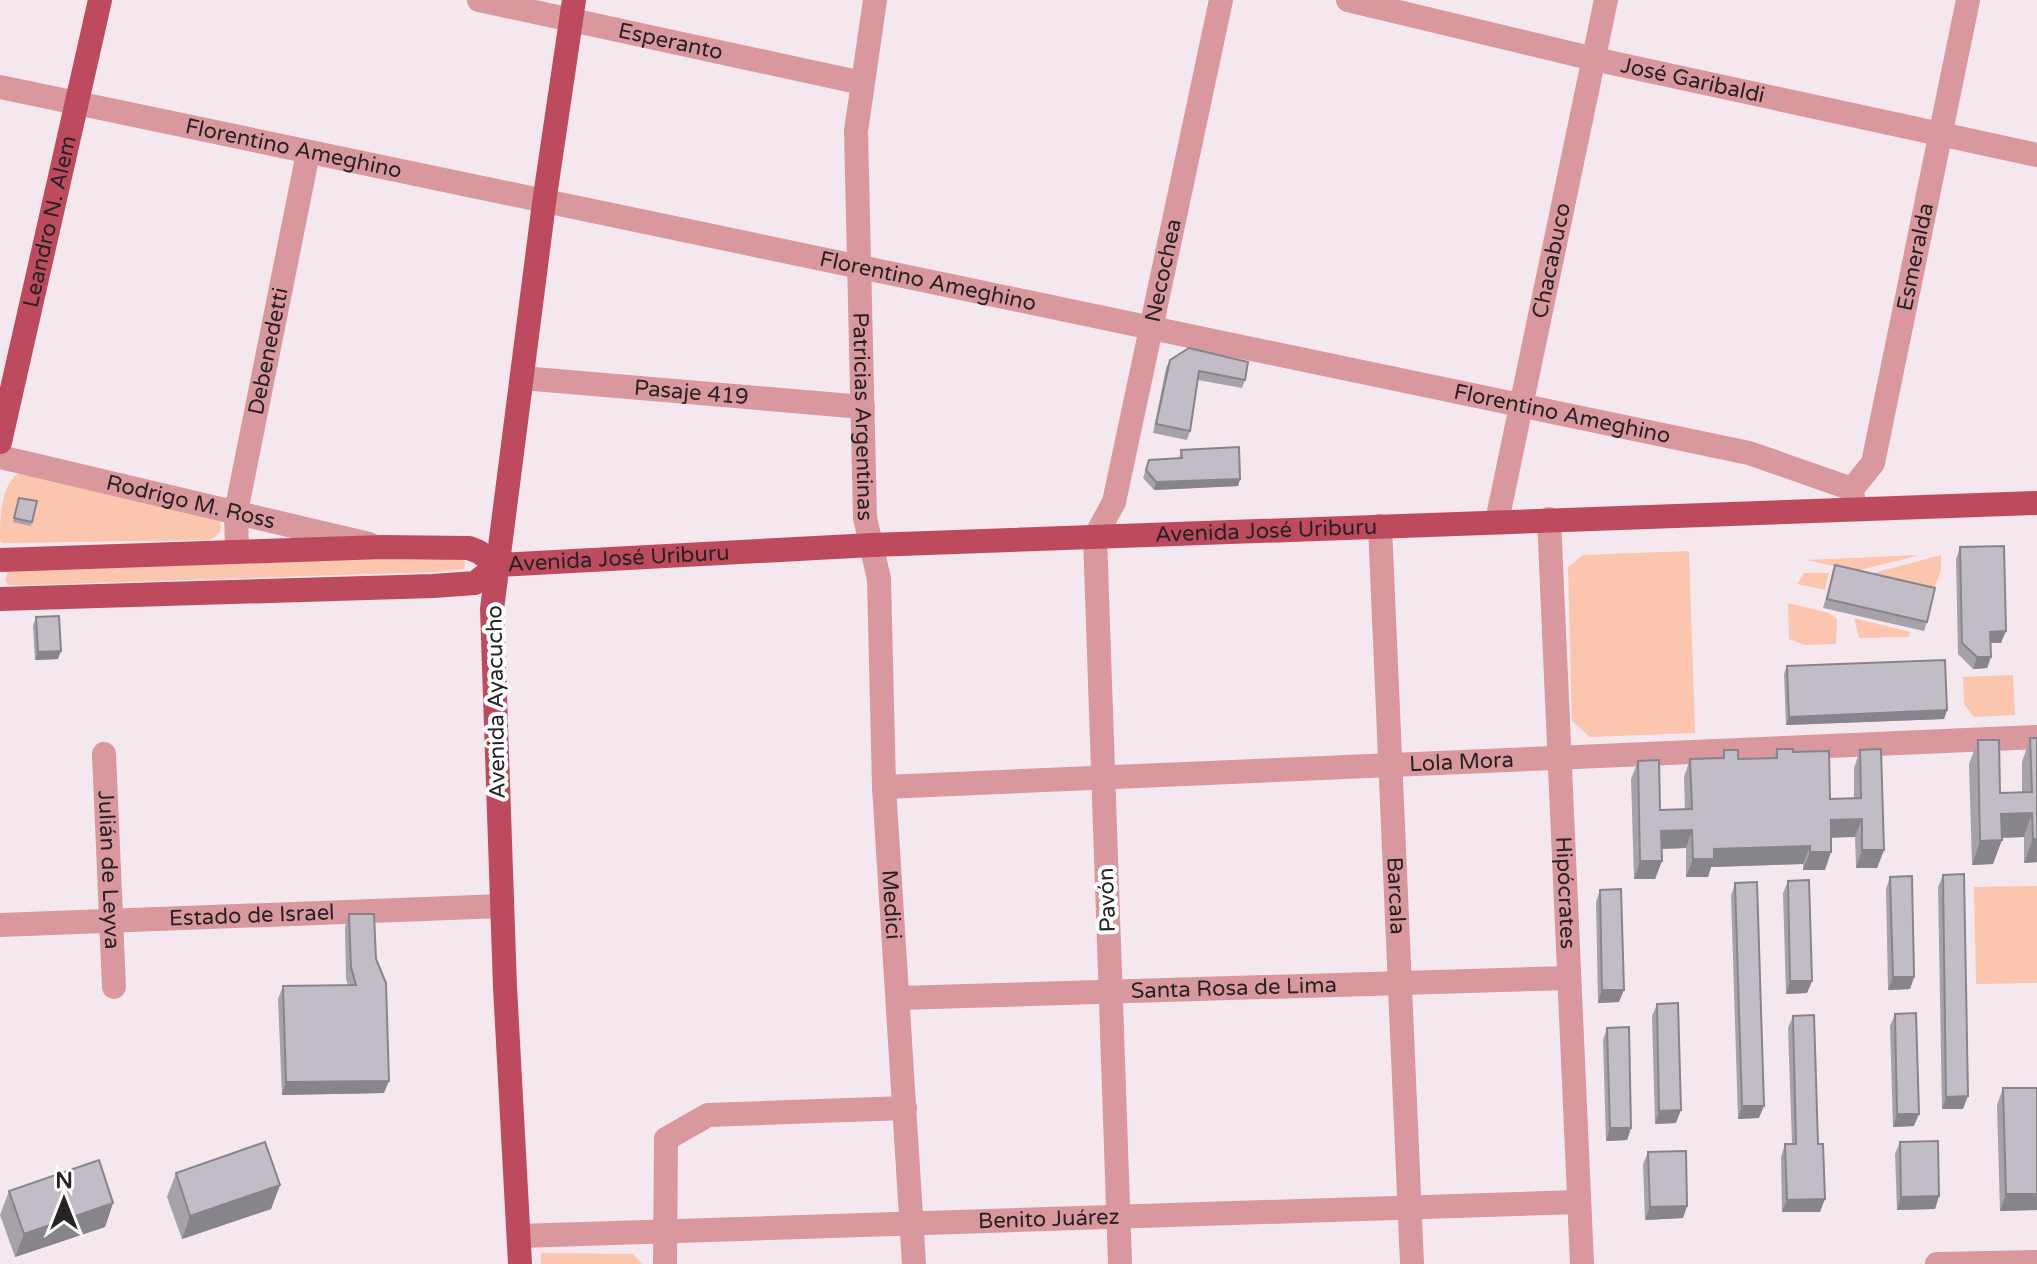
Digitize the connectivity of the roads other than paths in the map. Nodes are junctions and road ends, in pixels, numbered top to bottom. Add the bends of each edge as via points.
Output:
1 (100, 0) edge
2 (479, 0) edge
3 (875, 0) edge
4 (1221, 0) edge
5 (1348, 0) edge
6 (1606, 0) edge
7 (1968, 0) edge
8 (572, 10) edge
9 (1594, 59) junction
10 (862, 83) junction
11 (0, 87) edge
12 (78, 104) junction
13 (1939, 134) junction
14 (308, 153) junction
15 (2037, 155) edge
16 (544, 203) junction
17 (860, 267) junction
18 (1151, 330) junction
19 (522, 378) junction
20 (863, 407) junction
21 (1521, 407) junction
22 (0, 442) edge
23 (0, 457) edge
24 (1853, 499) junction
25 (2037, 503) edge
26 (236, 512) junction
27 (1549, 519) junction
28 (1497, 521) junction
29 (1380, 526) junction
30 (1095, 537) junction
31 (872, 545) junction
32 (383, 547) junction
33 (237, 552) junction
34 (498, 558) junction
35 (0, 560) edge
36 (0, 599) edge
37 (2037, 737) edge
38 (104, 754) dead end
39 (1559, 758) junction
40 (1390, 765) junction
41 (1103, 778) junction
42 (884, 787) junction
43 (502, 906) junction
44 (111, 921) junction
45 (0, 925) edge
46 (1569, 978) junction
47 (1400, 983) junction
48 (114, 987) dead end
49 (1111, 991) junction
50 (898, 998) junction
51 (905, 1108) junction
52 (1579, 1202) junction
53 (1410, 1208) junction
54 (1119, 1218) junction
55 (912, 1223) junction
56 (667, 1231) junction
57 (519, 1236) junction
58 (2037, 1262) edge
59 (520, 1264) edge
60 (665, 1264) edge
61 (914, 1264) edge
62 (1120, 1264) edge
63 (1412, 1264) edge
64 (1582, 1264) edge
65 (1937, 1264) edge
66 (1977, 1264) edge

1 - 12 main road, Leandro N. Alem
2 - 8 street, Esperanto
3 - 10 street, Patricias Argentinas
4 - 18 street, Necochea
5 - 9 street, José Garibaldi
6 - 9 street, Chacabuco
7 - 13 street, Esmeralda
8 - 10 street, Esperanto
8 - 16 main road, Avenida Ayacucho
9 - 13 street, José Garibaldi
9 - 21 street, Chacabuco
10 - 17 street, Patricias Argentinas via 856,131
11 - 12 street, Florentino Ameghino
12 - 14 street, Florentino Ameghino
12 - 22 main road, Leandro N. Alem
13 - 15 street, José Garibaldi
13 - 24 street, Esmeralda via 1873,463
14 - 16 street, Florentino Ameghino
14 - 26 street, Debenedetti
16 - 17 street, Florentino Ameghino
16 - 19 main road, Avenida Ayacucho
17 - 18 street, Florentino Ameghino
17 - 20 street, Patricias Argentinas
18 - 21 street, Florentino Ameghino
18 - 30 street, Necochea via 1114,502
19 - 20 street, Pasaje 419
19 - 34 main road, Avenida Ayacucho
20 - 31 street, Patricias Argentinas via 865,518
21 - 24 street, Florentino Ameghino via 1749,453
21 - 28 street, Chacabuco
23 - 26 street, Rodrigo M. Ross
24 - 25 main road, Avenida José Uriburu
24 - 27 main road, Avenida José Uriburu
26 - 32 street, Rodrigo M. Ross
26 - 33 street, Debenedetti
27 - 28 main road, Avenida José Uriburu
27 - 39 street, Hipócrates
28 - 29 main road, Avenida José Uriburu
29 - 30 main road, Avenida José Uriburu
29 - 40 street, Barcala
30 - 31 main road, Avenida José Uriburu
30 - 41 street, Pavón
31 - 34 main road, Avenida José Uriburu
31 - 42 street, Medici via 879,579
32 - 33 main road, Avenida José Uriburu
32 - 34 main road, Avenida José Uriburu via 469,548
33 - 35 main road, Avenida José Uriburu
34 - 36 main road, Avenida José Uriburu via 475,583
34 - 43 main road, Avenida Ayacucho via 492,609
37 - 39 street, Lola Mora
38 - 44 street, Julián de Leyva
39 - 40 street, Lola Mora
39 - 46 street, Hipócrates
40 - 41 street, Lola Mora
40 - 47 street, Barcala
41 - 42 street, Lola Mora
41 - 49 street, Pavón
42 - 50 street, Medici
43 - 44 street, Estado de Israel
43 - 57 main road, Avenida Ayacucho
44 - 45 street, Estado de Israel
44 - 48 street, Julián de Leyva
46 - 47 street, Santa Rosa de Lima
46 - 52 street, Hipócrates
47 - 49 street, Santa Rosa de Lima
47 - 53 street, Barcala
49 - 50 street, Santa Rosa de Lima
49 - 54 street, Pavón
50 - 51 street, Medici
51 - 55 street, Medici
51 - 56 street via 708,1115 666,1139
52 - 53 street, Benito Juárez
52 - 64 street, Hipócrates
53 - 54 street, Benito Juárez
53 - 63 street, Barcala
54 - 55 street, Benito Juárez
54 - 62 street, Pavón
55 - 56 street, Benito Juárez
55 - 61 street, Medici
56 - 57 street, Benito Juárez
56 - 60 street
57 - 59 main road, Avenida Ayacucho
58 - 66 street
65 - 66 street

